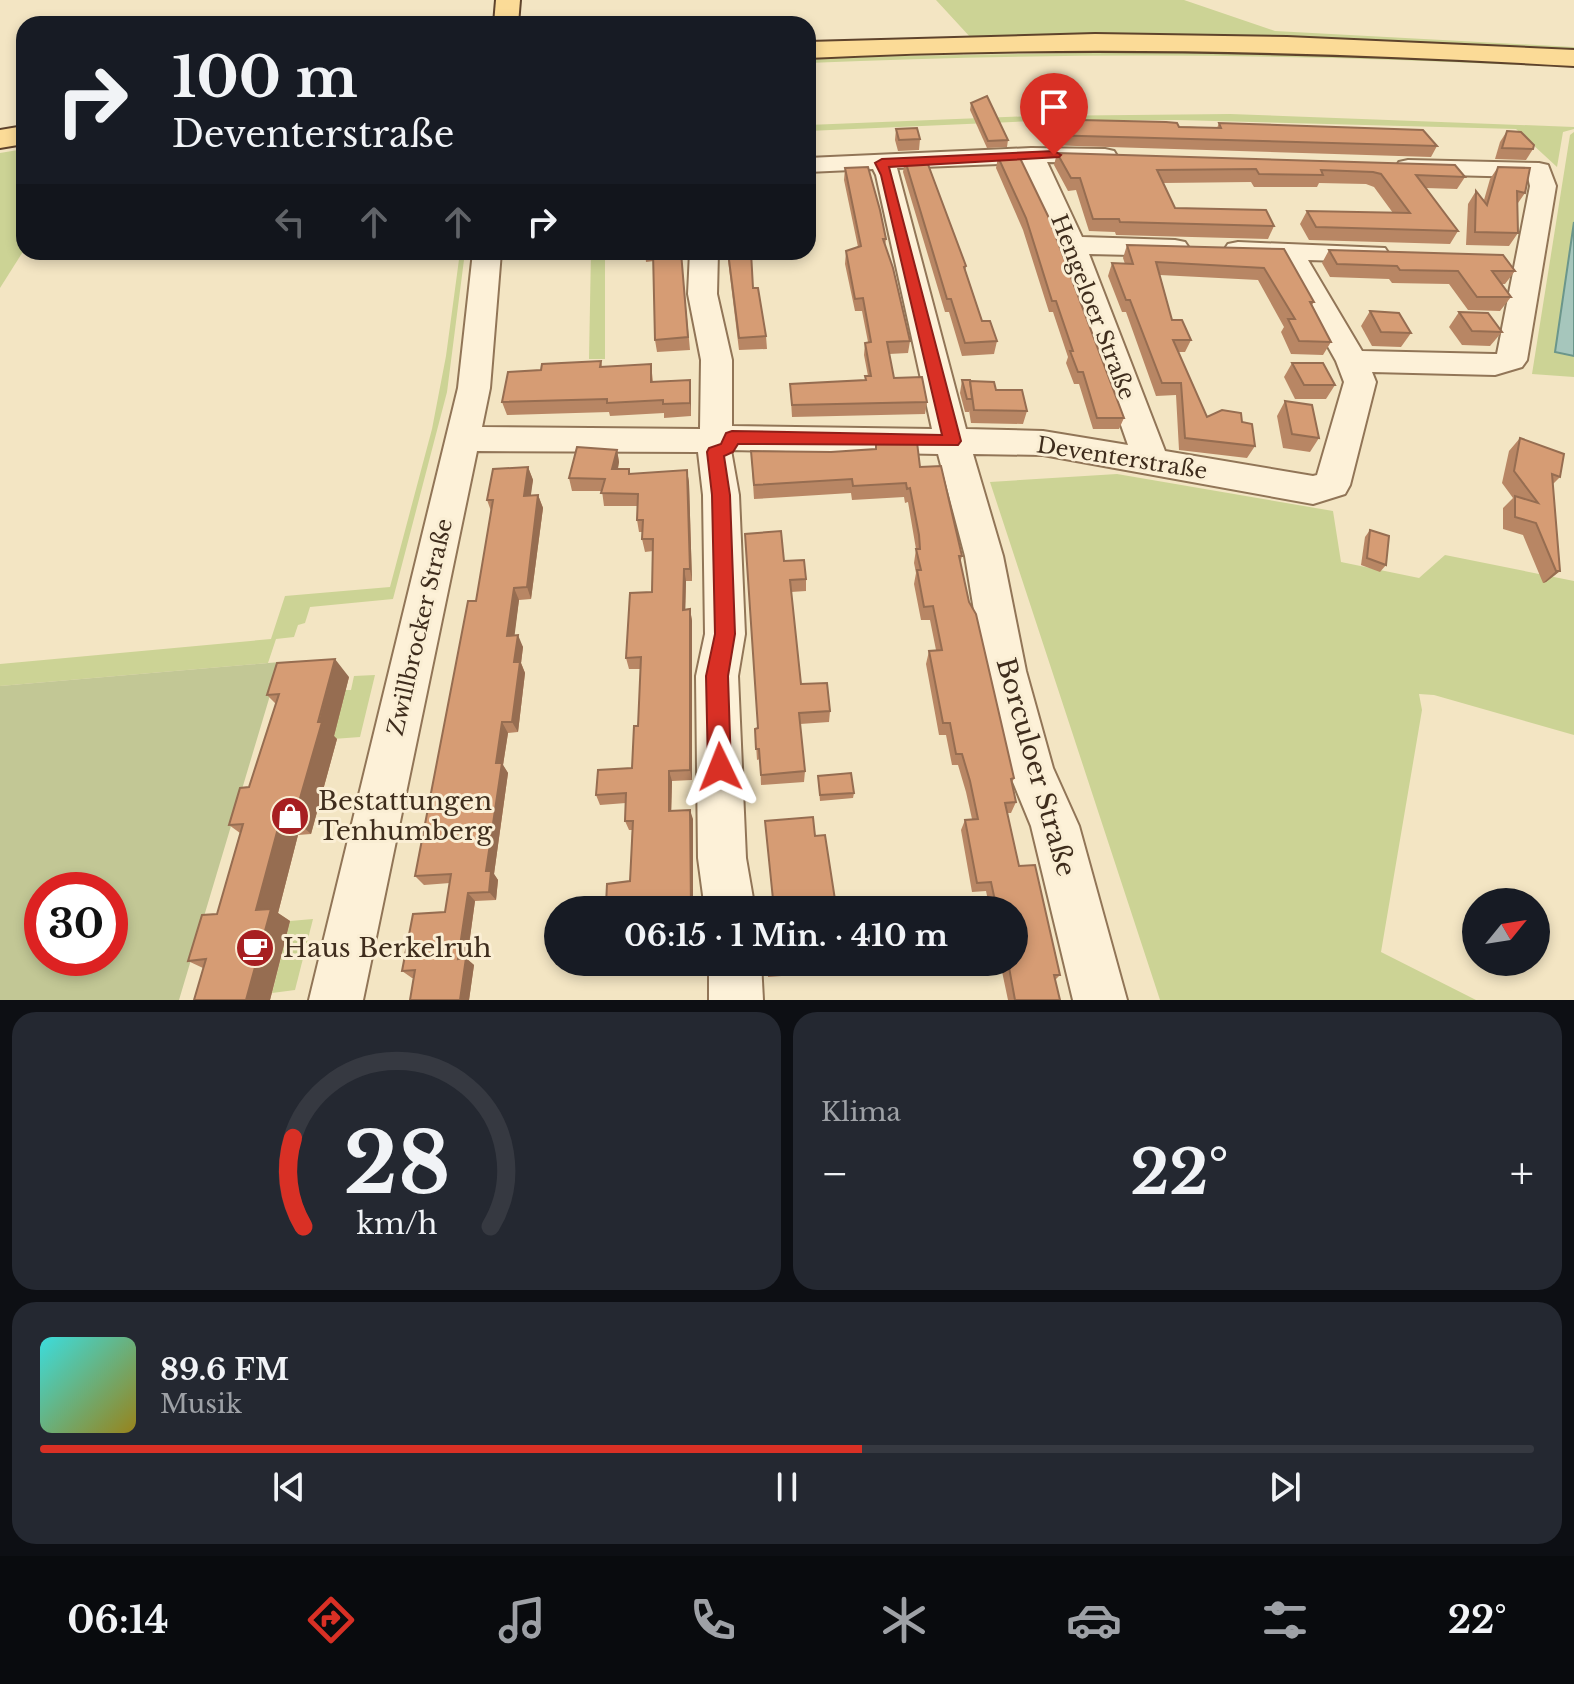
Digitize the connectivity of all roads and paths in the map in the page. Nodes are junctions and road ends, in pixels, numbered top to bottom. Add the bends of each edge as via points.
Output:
1 (816, 50) edge
2 (1574, 58) edge
3 (1031, 155) junction
4 (1129, 157) edge
5 (882, 163) junction
6 (816, 165) edge
7 (1381, 166) edge
8 (1072, 245) junction
9 (1289, 252) junction
10 (1401, 255) edge
11 (486, 260) edge
12 (703, 260) edge
13 (1352, 361) junction
14 (462, 439) junction
15 (715, 439) junction
16 (952, 441) junction
17 (1151, 461) junction
18 (728, 896) edge
19 (735, 976) edge
20 (336, 1000) edge
21 (736, 1000) edge
22 (1100, 1000) edge

1 - 2 main road via 1201,43
3 - 4 street
3 - 5 street
3 - 8 street, Hengeloer Straße
5 - 6 street
5 - 16 street, Borculoer Straße
7 - 13 street via 1539,170 1543,186 1513,258 1511,360 1495,365
8 - 9 street
8 - 17 street, Hengeloer Straße
9 - 10 street
9 - 13 street, Deventerstraße
11 - 14 street, Zwillbrocker Straße via 474,388
12 - 15 street via 705,310 716,361
13 - 17 street, Deventerstraße via 1360,382 1332,485 1313,490
14 - 15 street, Deventerstraße
14 - 20 street, Zwillbrocker Straße
15 - 16 street, Deventerstraße
15 - 18 street via 725,634 717,676 722,858
16 - 17 street, Deventerstraße via 1043,443
16 - 22 street, Borculoer Straße via 984,556 1005,671 1031,770 1055,826
19 - 21 street

